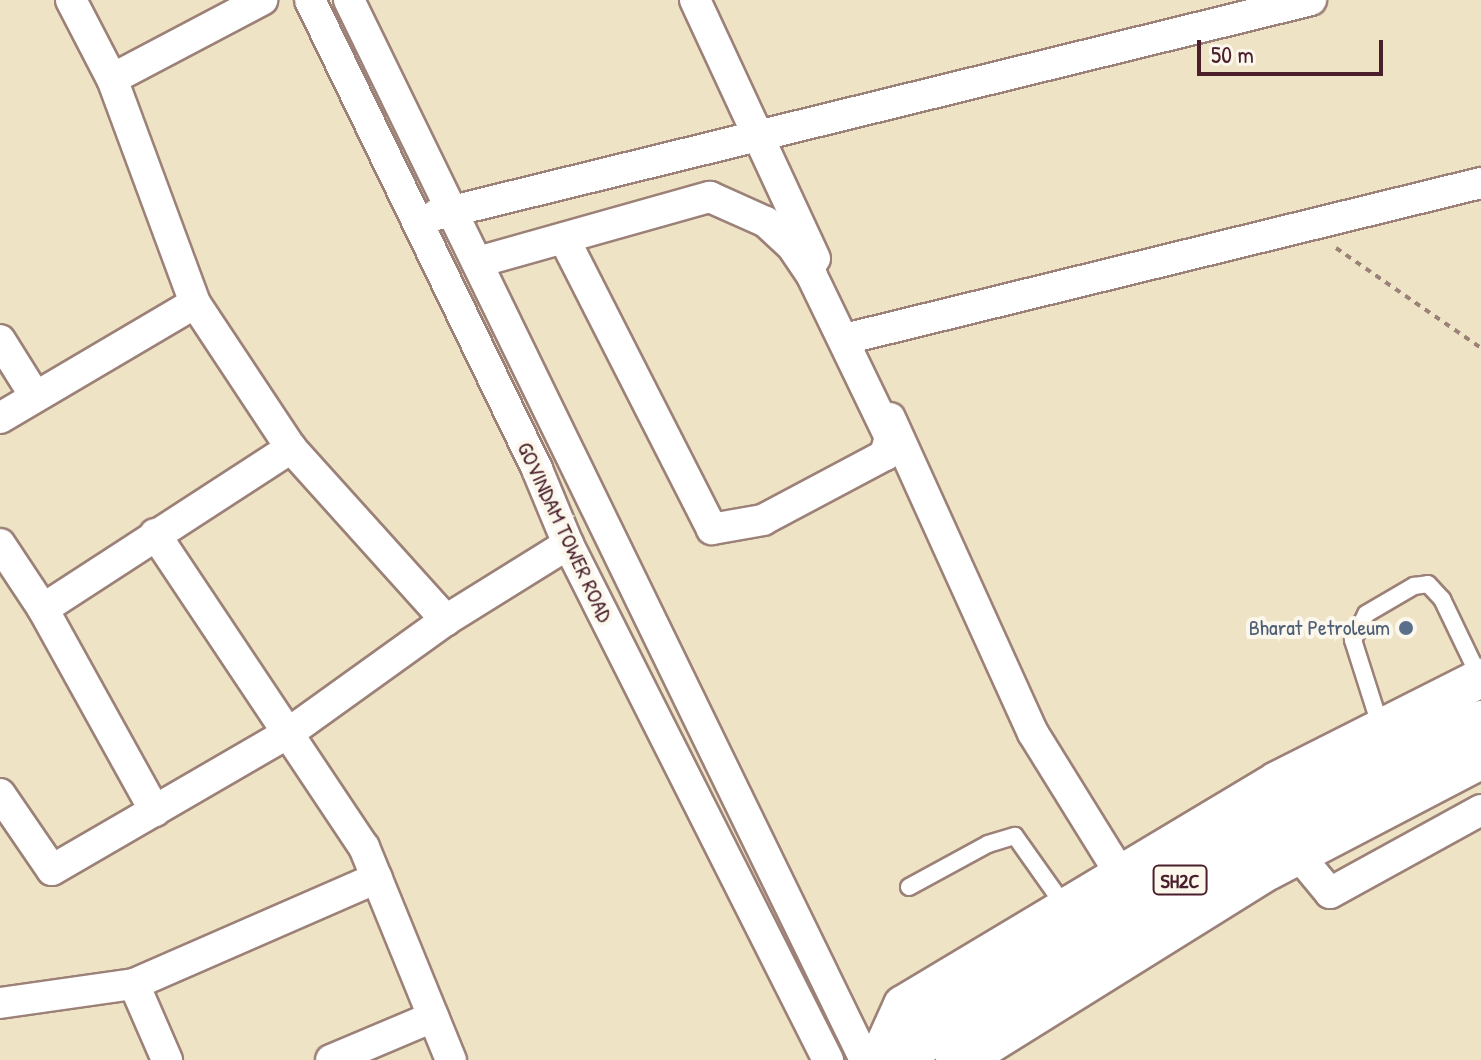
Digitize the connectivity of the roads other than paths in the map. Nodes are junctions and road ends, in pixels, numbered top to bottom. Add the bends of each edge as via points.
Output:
1 (71, 0) edge
2 (262, 0) edge
3 (310, 0) edge
4 (349, 0) edge
5 (695, 0) edge
6 (1311, 0) edge
7 (112, 79) junction
8 (756, 137) junction
9 (1481, 183) edge
10 (455, 212) junction
11 (414, 220) junction
12 (564, 238) junction
13 (478, 262) junction
14 (195, 303) junction
15 (853, 337) junction
16 (0, 340) edge
17 (35, 396) junction
18 (0, 418) edge
19 (291, 448) junction
20 (155, 534) junction
21 (0, 544) edge
22 (568, 544) junction
23 (43, 609) junction
24 (446, 620) junction
25 (1481, 679) edge
26 (1481, 723) edge
27 (290, 732) junction
28 (1481, 756) edge
29 (1394, 762) junction
30 (0, 794) edge
31 (1481, 810) edge
32 (155, 811) junction
33 (1296, 852) junction
34 (377, 878) junction
35 (909, 887) dead end
36 (1129, 888) junction
37 (1085, 936) junction
38 (134, 984) junction
39 (950, 1000) junction
40 (0, 1003) edge
41 (433, 1017) junction
42 (167, 1060) edge
43 (331, 1060) edge
44 (451, 1060) edge
45 (828, 1060) edge
46 (865, 1060) edge
47 (878, 1060) edge
48 (893, 1060) edge
49 (958, 1060) edge

1 - 7 street
2 - 7 street
3 - 11 street, GOVINDAM TOWER ROAD
4 - 10 street, GOVINDAM TOWER ROAD
5 - 8 street
6 - 8 street
7 - 14 street
8 - 10 street
8 - 15 street
9 - 15 street
10 - 11 street
10 - 13 street, GOVINDAM TOWER ROAD
11 - 22 street, GOVINDAM TOWER ROAD via 537,469
12 - 12 street via 710,197 766,222 792,246 812,276 890,437 885,455 763,520 712,529
12 - 13 street
13 - 46 street, GOVINDAM TOWER ROAD
14 - 17 street
14 - 19 street
15 - 36 street via 1033,733
16 - 17 street
17 - 18 street
19 - 20 street
19 - 24 street
20 - 23 street
20 - 27 street
21 - 23 street
22 - 24 street
22 - 45 street, GOVINDAM TOWER ROAD
23 - 32 street
24 - 27 street
25 - 29 street
25 - 29 lane via 1442,599 1428,584 1414,586 1366,614 1353,640
26 - 29 main road, SH2C
27 - 32 street
27 - 34 street via 364,847
28 - 29 main road, SH2C
29 - 33 main road, SH2C
29 - 36 main road, SH2C
30 - 32 street via 52,870
31 - 33 street via 1330,893
33 - 37 main road, SH2C
34 - 38 street
34 - 41 street
35 - 37 lane via 1015,836
36 - 37 main road, SH2C
37 - 39 main road, SH2C
37 - 49 main road, SH2C
38 - 40 street
38 - 42 street
39 - 47 street via 903,1005
39 - 48 main road, SH2C
41 - 43 street
41 - 44 street

